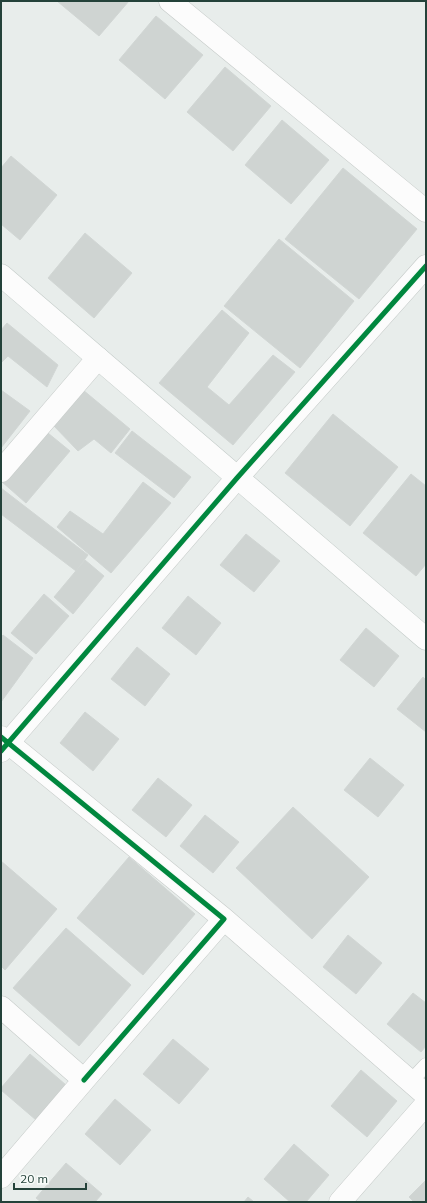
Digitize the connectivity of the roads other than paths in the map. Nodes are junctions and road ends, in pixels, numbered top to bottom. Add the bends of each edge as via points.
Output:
1 (170, 1) edge
2 (426, 211) edge
3 (426, 266) edge
4 (1, 275) edge
5 (98, 358) junction
6 (1, 471) edge
7 (237, 478) junction
8 (426, 640) edge
9 (3, 744) edge
10 (224, 919) junction
11 (1, 1007) edge
12 (426, 1065) edge
13 (84, 1080) junction
14 (418, 1088) edge
15 (426, 1104) edge
16 (1, 1177) edge
17 (340, 1202) edge

1 - 2 street
3 - 7 street
4 - 5 street
5 - 6 street
5 - 7 street
7 - 8 street
7 - 9 street
9 - 10 street
10 - 13 street
10 - 14 street
11 - 13 street
12 - 14 lane
13 - 16 street
15 - 17 street

